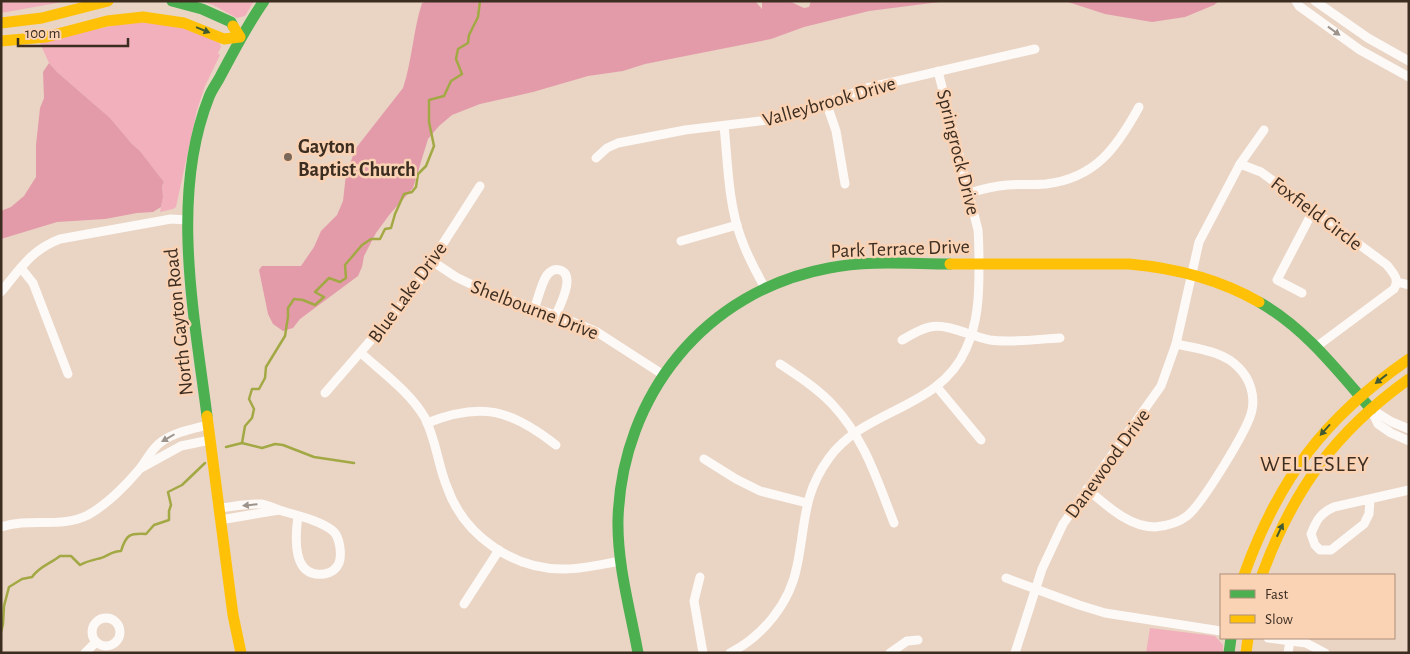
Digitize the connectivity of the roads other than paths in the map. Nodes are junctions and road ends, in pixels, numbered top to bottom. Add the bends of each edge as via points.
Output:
1 (108, 1) edge
2 (172, 1) edge
3 (264, 1) edge
4 (1296, 1) edge
5 (1315, 1) edge
6 (1, 23) edge
7 (240, 36) junction
8 (1, 41) edge
9 (1035, 49) dead end
10 (1409, 61) edge
11 (938, 71) junction
12 (1409, 77) edge
13 (826, 102) junction
14 (1139, 107) dead end
15 (724, 126) junction
16 (1264, 130) dead end
17 (596, 158) dead end
18 (1240, 164) junction
19 (845, 184) dead end
20 (480, 186) dead end
21 (970, 193) junction
22 (1313, 211) junction
23 (187, 220) junction
24 (737, 225) junction
25 (681, 241) dead end
26 (432, 262) junction
27 (979, 264) junction
28 (21, 268) junction
29 (1192, 273) junction
30 (1396, 282) junction
31 (1409, 285) edge
32 (764, 288) junction
33 (1, 292) edge
34 (1302, 292) dead end
35 (534, 309) junction
36 (556, 315) junction
37 (971, 336) junction
38 (1060, 338) dead end
39 (902, 340) dead end
40 (1176, 344) junction
41 (1316, 347) junction
42 (361, 353) junction
43 (1409, 359) edge
44 (780, 364) dead end
45 (68, 374) dead end
46 (662, 374) junction
47 (1409, 379) edge
48 (937, 387) junction
49 (325, 393) dead end
50 (1360, 396) junction
51 (1371, 409) junction
52 (427, 423) junction
53 (208, 425) junction
54 (1409, 429) edge
55 (855, 433) junction
56 (210, 440) junction
57 (981, 440) dead end
58 (1409, 440) edge
59 (556, 445) dead end
60 (704, 459) dead end
61 (139, 470) junction
62 (1087, 489) junction
63 (1409, 490) edge
64 (1370, 499) junction
65 (807, 503) junction
66 (220, 514) junction
67 (298, 516) junction
68 (894, 523) dead end
69 (1, 527) edge
70 (498, 550) junction
71 (622, 561) junction
72 (1244, 574) edge
73 (1262, 574) edge
74 (700, 577) dead end
75 (1006, 578) dead end
76 (1036, 589) junction
77 (464, 604) dead end
78 (1220, 631) edge
79 (1231, 639) edge
80 (1248, 639) edge
81 (1275, 639) edge
82 (918, 640) dead end
83 (1290, 641) junction
84 (96, 642) dead end
85 (86, 653) edge
86 (242, 653) edge
87 (638, 653) edge
88 (703, 653) edge
89 (730, 653) edge
90 (890, 653) edge
91 (1015, 653) edge
92 (1229, 653) edge
93 (1246, 653) edge
94 (1288, 653) edge
95 (1325, 653) edge

1 - 6 street via 25,22
2 - 7 street via 202,9 231,22
3 - 7 street, North Gayton Road
4 -> 12 street via 1360,50
5 - 10 street via 1368,38
8 -> 7 street via 46,37 107,21 143,18 184,23 224,39
7 - 23 street, North Gayton Road via 210,96 198,135
9 - 11 street, Valleybrook Drive
11 - 13 street, Valleybrook Drive via 867,88
11 - 21 street, Springrock Drive
13 - 15 street, Valleybrook Drive via 777,119
13 - 19 street via 836,131
14 - 21 street via 1110,152 1080,173 1056,182 1008,185
15 - 17 street, Valleybrook Drive via 618,143
15 - 24 street
16 - 18 street
18 - 22 street, Foxfield Circle via 1261,172
18 - 29 street via 1199,242
20 - 26 street, Blue Lake Drive
21 - 27 street, Springrock Drive via 978,230
22 - 30 street, Foxfield Circle via 1386,265 1394,273
22 - 34 street via 1277,280
23 - 28 street via 172,219 60,239 39,249
23 - 53 street, North Gayton Road via 189,269
24 - 25 street
24 - 32 street
26 - 35 street, Shelbourne Drive via 475,287
26 - 42 street, Blue Lake Drive via 410,296
27 - 29 street, Park Terrace Drive via 1129,264
27 - 32 street, Park Terrace Drive via 847,265 805,273
27 - 37 street, Springrock Drive via 978,315
28 - 33 street
28 - 45 street via 33,282
29 - 40 street, Danewood Drive
29 - 41 street, Park Terrace Drive via 1252,297 1284,318
30 - 31 street
30 - 41 street via 1394,289 1382,299
32 - 46 street, Park Terrace Drive via 715,318 686,345
35 - 36 street, Shelbourne Drive
35 - 36 street via 548,274 560,270 568,281
36 - 46 street, Shelbourne Drive via 597,332
37 - 38 street via 1004,340
37 - 39 street via 937,326
37 - 48 street, Springrock Drive via 963,356
40 - 62 street, Danewood Drive via 1167,374 1154,398
40 - 62 street via 1228,358 1243,372 1253,397 1247,426 1206,494 1186,517 1154,527 1125,518
41 - 50 street, Park Terrace Drive
42 - 49 street, Blue Lake Drive
42 - 52 street via 407,394
43 -> 50 street
44 - 55 street via 819,391
46 - 71 street, Park Terrace Drive via 637,421 622,473 618,518
47 - 51 street
48 - 55 street, Springrock Drive
48 - 57 street
50 - 51 street, Park Terrace Drive
50 -> 72 street via 1336,417 1292,473 1264,523
51 - 54 street
51 - 58 street via 1378,424
73 -> 51 street via 1279,531 1309,479 1344,435
52 - 59 street via 462,412 493,412 527,424
52 - 70 street via 447,488 456,506 475,532
53 - 56 street, North Gayton Road
53 -> 61 street via 166,439
55 - 65 street, Springrock Drive via 830,456
55 - 68 street via 874,469
56 - 61 street via 181,446
56 - 66 street, North Gayton Road
60 - 65 street via 760,491
61 - 69 street via 99,508 82,517 62,523 17,523
62 - 76 street, Danewood Drive via 1063,524
63 - 64 street
64 - 64 street via 1324,511 1311,534 1315,545 1320,550 1331,550 1364,524 1370,514
65 - 89 street, Springrock Drive via 797,567 788,592 760,632
66 - 67 street via 280,510
66 - 86 street, North Gayton Road via 233,614
67 - 67 street via 332,529 336,534 340,561 328,574 310,574 303,568 296,533
70 - 71 street via 533,565 558,569
70 - 77 street
71 - 87 street, Park Terrace Drive
74 - 88 street via 694,601
75 - 76 street
76 - 78 street via 1105,613
76 - 91 street, Danewood Drive
79 - 92 street
80 - 93 street
81 - 83 street
82 - 90 street via 907,641
83 - 94 street
83 - 95 street via 1306,643
84 - 85 street

